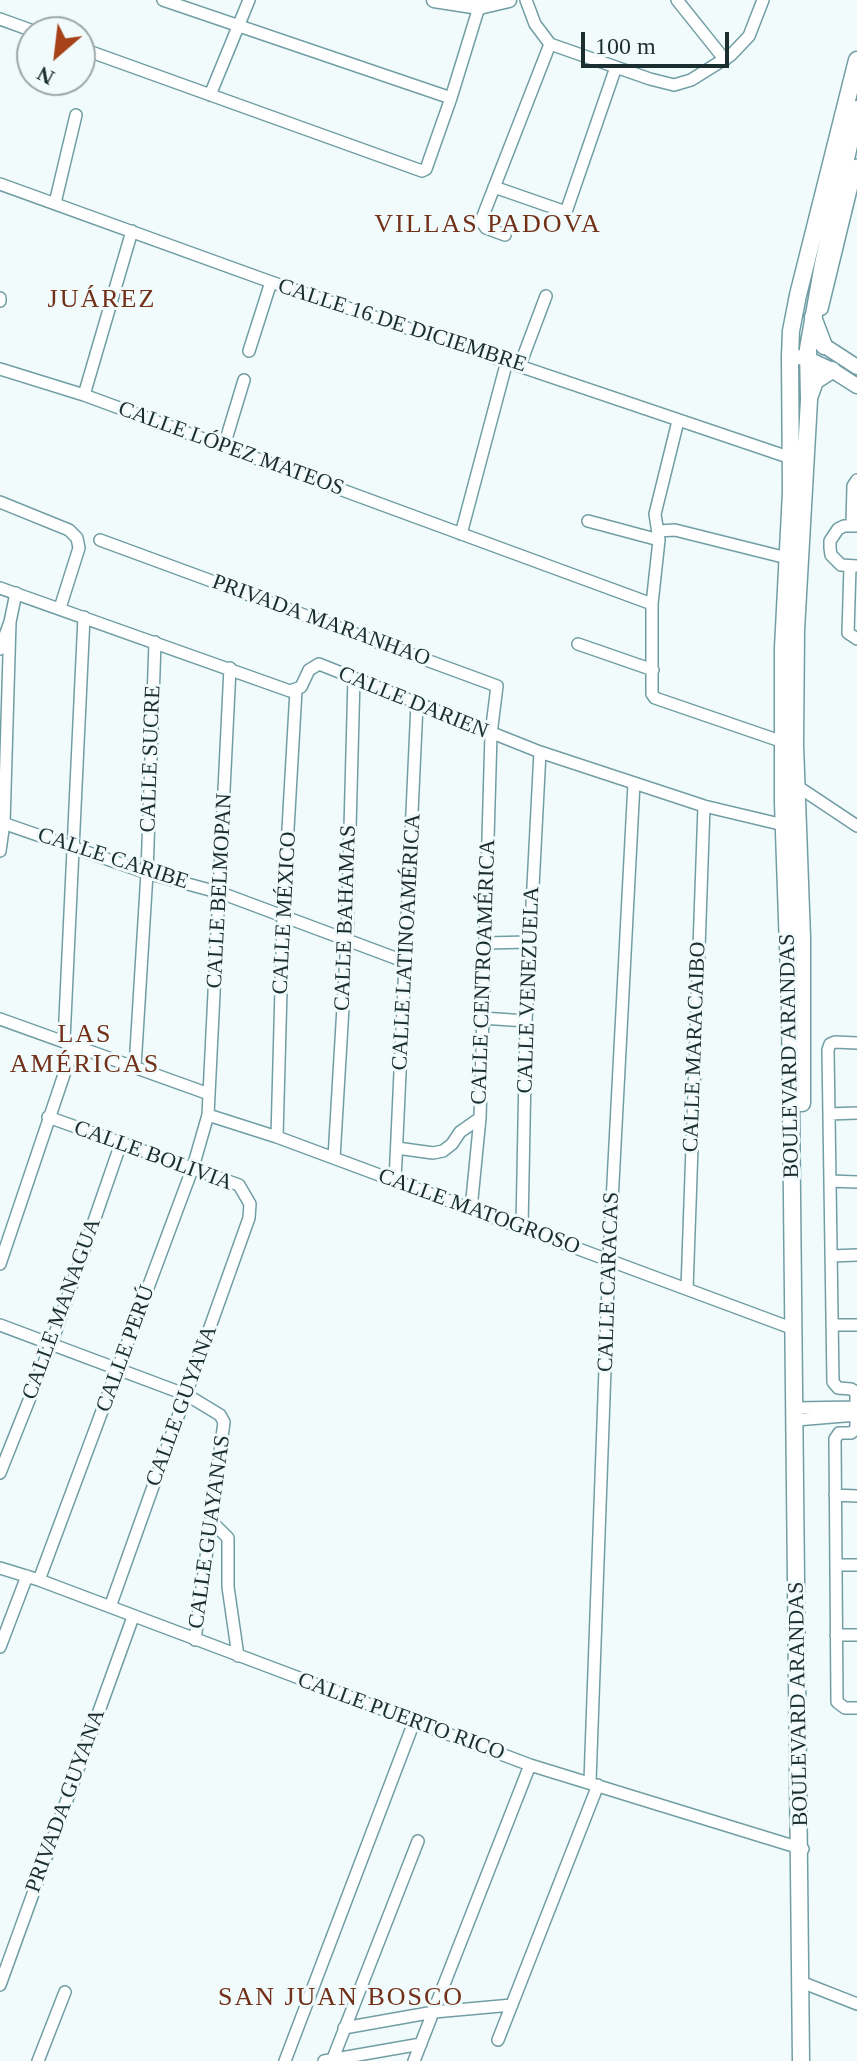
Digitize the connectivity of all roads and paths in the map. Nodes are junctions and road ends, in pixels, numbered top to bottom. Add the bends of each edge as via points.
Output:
1 (163, 0) edge
2 (249, 0) edge
3 (434, 0) edge
4 (509, 0) edge
5 (526, 0) edge
6 (677, 0) edge
7 (763, 0) edge
8 (479, 7) junction
9 (238, 26) junction
10 (550, 44) junction
11 (96, 54) edge
12 (725, 60) junction
13 (856, 64) edge
14 (616, 67) junction
15 (210, 95) junction
16 (451, 98) junction
17 (857, 109) edge
18 (76, 115) dead end
19 (857, 165) edge
20 (0, 184) edge
21 (494, 187) junction
22 (55, 203) junction
23 (132, 231) junction
24 (505, 235) dead end
25 (836, 250) junction
26 (823, 264) junction
27 (271, 282) junction
28 (546, 296) dead end
29 (813, 327) junction
30 (791, 331) junction
31 (824, 346) joint
32 (249, 351) dead end
33 (790, 356) junction
34 (808, 359) junction
35 (507, 361) junction
36 (520, 365) junction
37 (857, 367) edge
38 (0, 369) edge
39 (832, 370) junction
40 (244, 380) dead end
41 (857, 386) edge
42 (84, 395) junction
43 (809, 400) junction
44 (678, 421) junction
45 (224, 446) junction
46 (798, 460) junction
47 (857, 480) edge
48 (0, 502) edge
49 (588, 521) dead end
50 (854, 526) edge
51 (461, 534) junction
52 (659, 535) junction
53 (100, 540) dead end
54 (787, 558) junction
55 (854, 567) edge
56 (0, 588) edge
57 (16, 593) junction
58 (652, 604) junction
59 (60, 608) junction
60 (84, 617) junction
61 (10, 622) junction
62 (857, 639) edge
63 (155, 642) junction
64 (578, 644) dead end
65 (0, 649) edge
66 (230, 668) junction
67 (653, 670) junction
68 (354, 678) junction
69 (296, 690) junction
70 (417, 704) junction
71 (491, 734) junction
72 (789, 744) junction
73 (540, 752) junction
74 (789, 780) junction
75 (634, 783) junction
76 (704, 806) junction
77 (2, 822) edge
78 (790, 826) junction
79 (857, 826) edge
80 (74, 849) junction
81 (0, 851) edge
82 (147, 873) junction
83 (221, 893) junction
84 (283, 916) junction
85 (347, 940) junction
86 (529, 942) junction
87 (796, 942) junction
88 (486, 943) junction
89 (406, 962) junction
90 (482, 1018) junction
91 (0, 1019) edge
92 (526, 1021) junction
93 (69, 1042) junction
94 (857, 1043) edge
95 (135, 1067) junction
96 (209, 1094) junction
97 (857, 1113) edge
98 (829, 1114) junction
99 (208, 1115) junction
100 (48, 1117) junction
101 (480, 1118) junction
102 (277, 1137) junction
103 (121, 1143) junction
104 (397, 1148) junction
105 (334, 1158) junction
106 (193, 1167) junction
107 (395, 1181) junction
108 (830, 1181) junction
109 (857, 1182) edge
110 (250, 1204) joint
111 (471, 1209) junction
112 (522, 1227) junction
113 (857, 1255) edge
114 (831, 1256) junction
115 (609, 1259) junction
116 (0, 1264) edge
117 (687, 1289) junction
118 (0, 1325) edge
119 (832, 1325) junction
120 (857, 1325) edge
121 (794, 1329) junction
122 (51, 1345) junction
123 (120, 1368) junction
124 (187, 1395) junction
125 (856, 1406) edge
126 (799, 1414) junction
127 (856, 1416) edge
128 (0, 1473) edge
129 (835, 1495) junction
130 (857, 1496) edge
131 (212, 1522) junction
132 (836, 1565) junction
133 (857, 1565) edge
134 (0, 1568) edge
135 (27, 1576) junction
136 (39, 1580) junction
137 (110, 1607) junction
138 (133, 1617) junction
139 (836, 1635) junction
140 (857, 1635) edge
141 (195, 1640) junction
142 (0, 1647) edge
143 (238, 1656) junction
144 (857, 1708) edge
145 (414, 1722) junction
146 (530, 1765) junction
147 (594, 1783) junction
148 (418, 1841) dead end
149 (804, 1850) junction
150 (805, 1983) junction
151 (0, 1985) edge
152 (65, 1992) dead end
153 (857, 2004) edge
154 (512, 2005) junction
155 (434, 2012) junction
156 (344, 2028) junction
157 (498, 2040) dead end
158 (421, 2044) junction
159 (329, 2060) edge
160 (38, 2061) edge
161 (285, 2061) edge
162 (414, 2061) edge
163 (801, 2061) edge
164 (809, 2061) edge

1 - 9 street
2 - 9 street
3 - 8 street
4 - 8 street
5 - 10 street
6 - 12 street
7 - 12 street via 749,36
8 - 16 street
9 - 15 street
9 - 16 street
10 - 14 street
10 - 21 street
11 - 15 street
12 - 14 street via 674,85
13 - 30 main road, BOULEVARD ARANDAS
14 - 21 street via 566,212
15 - 16 street via 422,171
17 - 26 main road, BOULEVARD ARANDAS
18 - 22 street
19 - 25 street
20 - 22 street, CALLE 16 DE DICIEMBRE
21 - 24 street via 481,221
22 - 23 street, CALLE 16 DE DICIEMBRE
23 - 27 street, CALLE 16 DE DICIEMBRE
23 - 42 street
25 - 26 main road
25 - 29 street
26 - 29 main road, BOULEVARD ARANDAS
27 - 32 street
27 - 35 street, CALLE 16 DE DICIEMBRE
28 - 36 street
29 - 30 street
29 - 31 main road
29 - 34 main road, BOULEVARD ARANDAS
30 - 33 main road, BOULEVARD ARANDAS
31 - 37 street
33 - 34 street
33 - 46 main road, BOULEVARD ARANDAS
34 - 39 street
34 - 43 main road, BOULEVARD ARANDAS
35 - 36 street, CALLE 16 DE DICIEMBRE
35 - 51 street
36 - 44 street, CALLE 16 DE DICIEMBRE
38 - 42 street, CALLE LÓPEZ MATEOS
39 - 41 street
39 - 43 main road via 815,381
40 - 45 street
42 - 45 street, CALLE LÓPEZ MATEOS
43 - 46 main road, BOULEVARD ARANDAS
44 - 46 street, CALLE 16 DE DICIEMBRE
44 - 52 street via 655,514
45 - 51 street, CALLE LÓPEZ MATEOS
46 - 54 main road, BOULEVARD ARANDAS
46 - 72 main road, BOULEVARD ARANDAS
47 - 50 street
48 - 59 street via 77,538 79,548
49 - 52 street
50 - 55 street via 838,529 830,541 835,561
51 - 58 street, CALLE LÓPEZ MATEOS
52 - 54 street via 675,530
52 - 58 street
53 - 71 street, PRIVADA MARANHAO via 497,686
54 - 72 main road, BOULEVARD ARANDAS via 783,648
55 - 62 street via 848,633
56 - 57 street
57 - 59 street
57 - 61 street
58 - 67 street
59 - 60 street
60 - 63 street
60 - 80 street
61 - 65 street
61 - 77 street
63 - 66 street
63 - 82 street, CALLE SUCRE
64 - 67 street
66 - 69 street
66 - 83 street, CALLE BELMOPAN
67 - 72 street via 653,696
68 - 69 street, CALLE DARIEN via 319,664
68 - 70 street, CALLE DARIEN
68 - 85 street, CALLE BAHAMAS
69 - 84 street, CALLE MÉXICO
70 - 71 street, CALLE DARIEN
70 - 89 street, CALLE LATINOAMÉRICA
71 - 73 street, CALLE DARIEN
71 - 88 street, CALLE CENTROAMÉRICA
72 - 74 main road, BOULEVARD ARANDAS
73 - 75 street, CALLE DARIEN
73 - 86 street, CALLE VENEZUELA
74 - 78 main road, BOULEVARD ARANDAS
74 - 79 street
75 - 76 street, CALLE DARIEN
75 - 115 street, CALLE CARACAS
76 - 78 street, CALLE DARIEN
76 - 117 street, CALLE MARACAIBO
77 - 80 street, CALLE CARIBE
77 - 81 street
78 - 87 main road, BOULEVARD ARANDAS
80 - 82 street, CALLE CARIBE
80 - 93 street
82 - 83 street, CALLE CARIBE
82 - 95 street, CALLE SUCRE
83 - 84 street, CALLE CARIBE
83 - 96 street, CALLE BELMOPAN
84 - 85 street, CALLE CARIBE
84 - 102 street, CALLE MÉXICO
85 - 89 street, CALLE CARIBE
85 - 105 street, CALLE BAHAMAS
86 - 88 street
86 - 92 street, CALLE VENEZUELA
87 - 121 main road, BOULEVARD ARANDAS
87 - 126 main road, BOULEVARD ARANDAS
88 - 90 street, CALLE CENTROAMÉRICA
89 - 104 street, CALLE LATINOAMÉRICA
90 - 92 street
90 - 101 street, CALLE CENTROAMÉRICA
91 - 93 street
92 - 112 street, CALLE VENEZUELA
93 - 95 street
93 - 100 street
94 - 98 street via 830,1044
95 - 96 street
96 - 99 street, CALLE BELMOPAN
97 - 98 street
98 - 108 street
99 - 102 street, CALLE MATOGROSO
99 - 106 street, CALLE PERÚ
100 - 103 street, CALLE BOLIVIA
100 - 116 street
101 - 104 street via 443,1151
101 - 111 street, CALLE CENTROAMÉRICA
102 - 105 street, CALLE MATOGROSO
103 - 106 street, CALLE BOLIVIA
103 - 122 street, CALLE MANAGUA
104 - 107 street, CALLE LATINOAMÉRICA
105 - 107 street, CALLE MATOGROSO
106 - 110 street, CALLE BOLIVIA via 239,1185
106 - 123 street, CALLE PERÚ
107 - 111 street, CALLE MATOGROSO
108 - 109 street
108 - 114 street
110 - 124 street, CALLE GUYANA
111 - 112 street, CALLE MATOGROSO
112 - 115 street, CALLE MATOGROSO
113 - 114 street
114 - 119 street
115 - 117 street, CALLE MATOGROSO
115 - 147 street, CALLE CARACAS
117 - 121 street, CALLE MATOGROSO
118 - 122 street
119 - 120 street
119 - 125 street via 833,1382 854,1390
121 - 126 main road, BOULEVARD ARANDAS
122 - 123 street
122 - 128 street, CALLE MANAGUA
123 - 124 street
123 - 136 street, CALLE PERÚ
124 - 131 street, CALLE GUAYANAS via 224,1422
124 - 137 street, CALLE GUYANA
125 - 126 street
125 - 127 street
126 - 127 street
126 - 149 main road, BOULEVARD ARANDAS
127 - 129 street via 853,1432 839,1433 835,1439
129 - 130 street
129 - 132 street
131 - 141 street, CALLE GUAYANAS
131 - 143 street via 228,1538 228,1587
132 - 133 street
132 - 139 street
134 - 135 street, CALLE PUERTO RICO
135 - 136 street, CALLE PUERTO RICO
135 - 142 street
136 - 137 street, CALLE PUERTO RICO
137 - 138 street, CALLE PUERTO RICO
138 - 141 street, CALLE PUERTO RICO
138 - 151 street, PRIVADA GUYANA
139 - 140 street
139 - 144 street via 837,1702
141 - 143 street, CALLE PUERTO RICO
143 - 145 street, CALLE PUERTO RICO
145 - 146 street, CALLE PUERTO RICO
145 - 161 street
146 - 147 street, CALLE PUERTO RICO
146 - 155 street
147 - 149 street, CALLE PUERTO RICO
147 - 154 street, CALLE CARACAS
148 - 156 street
149 - 150 main road, BOULEVARD ARANDAS
150 - 153 street
150 - 163 main road, BOULEVARD ARANDAS
150 - 164 main road, BOULEVARD ARANDAS
152 - 160 street
154 - 155 street
154 - 157 street, CALLE CARACAS
155 - 156 street
155 - 158 street
156 - 159 street
158 - 159 street
158 - 162 street

